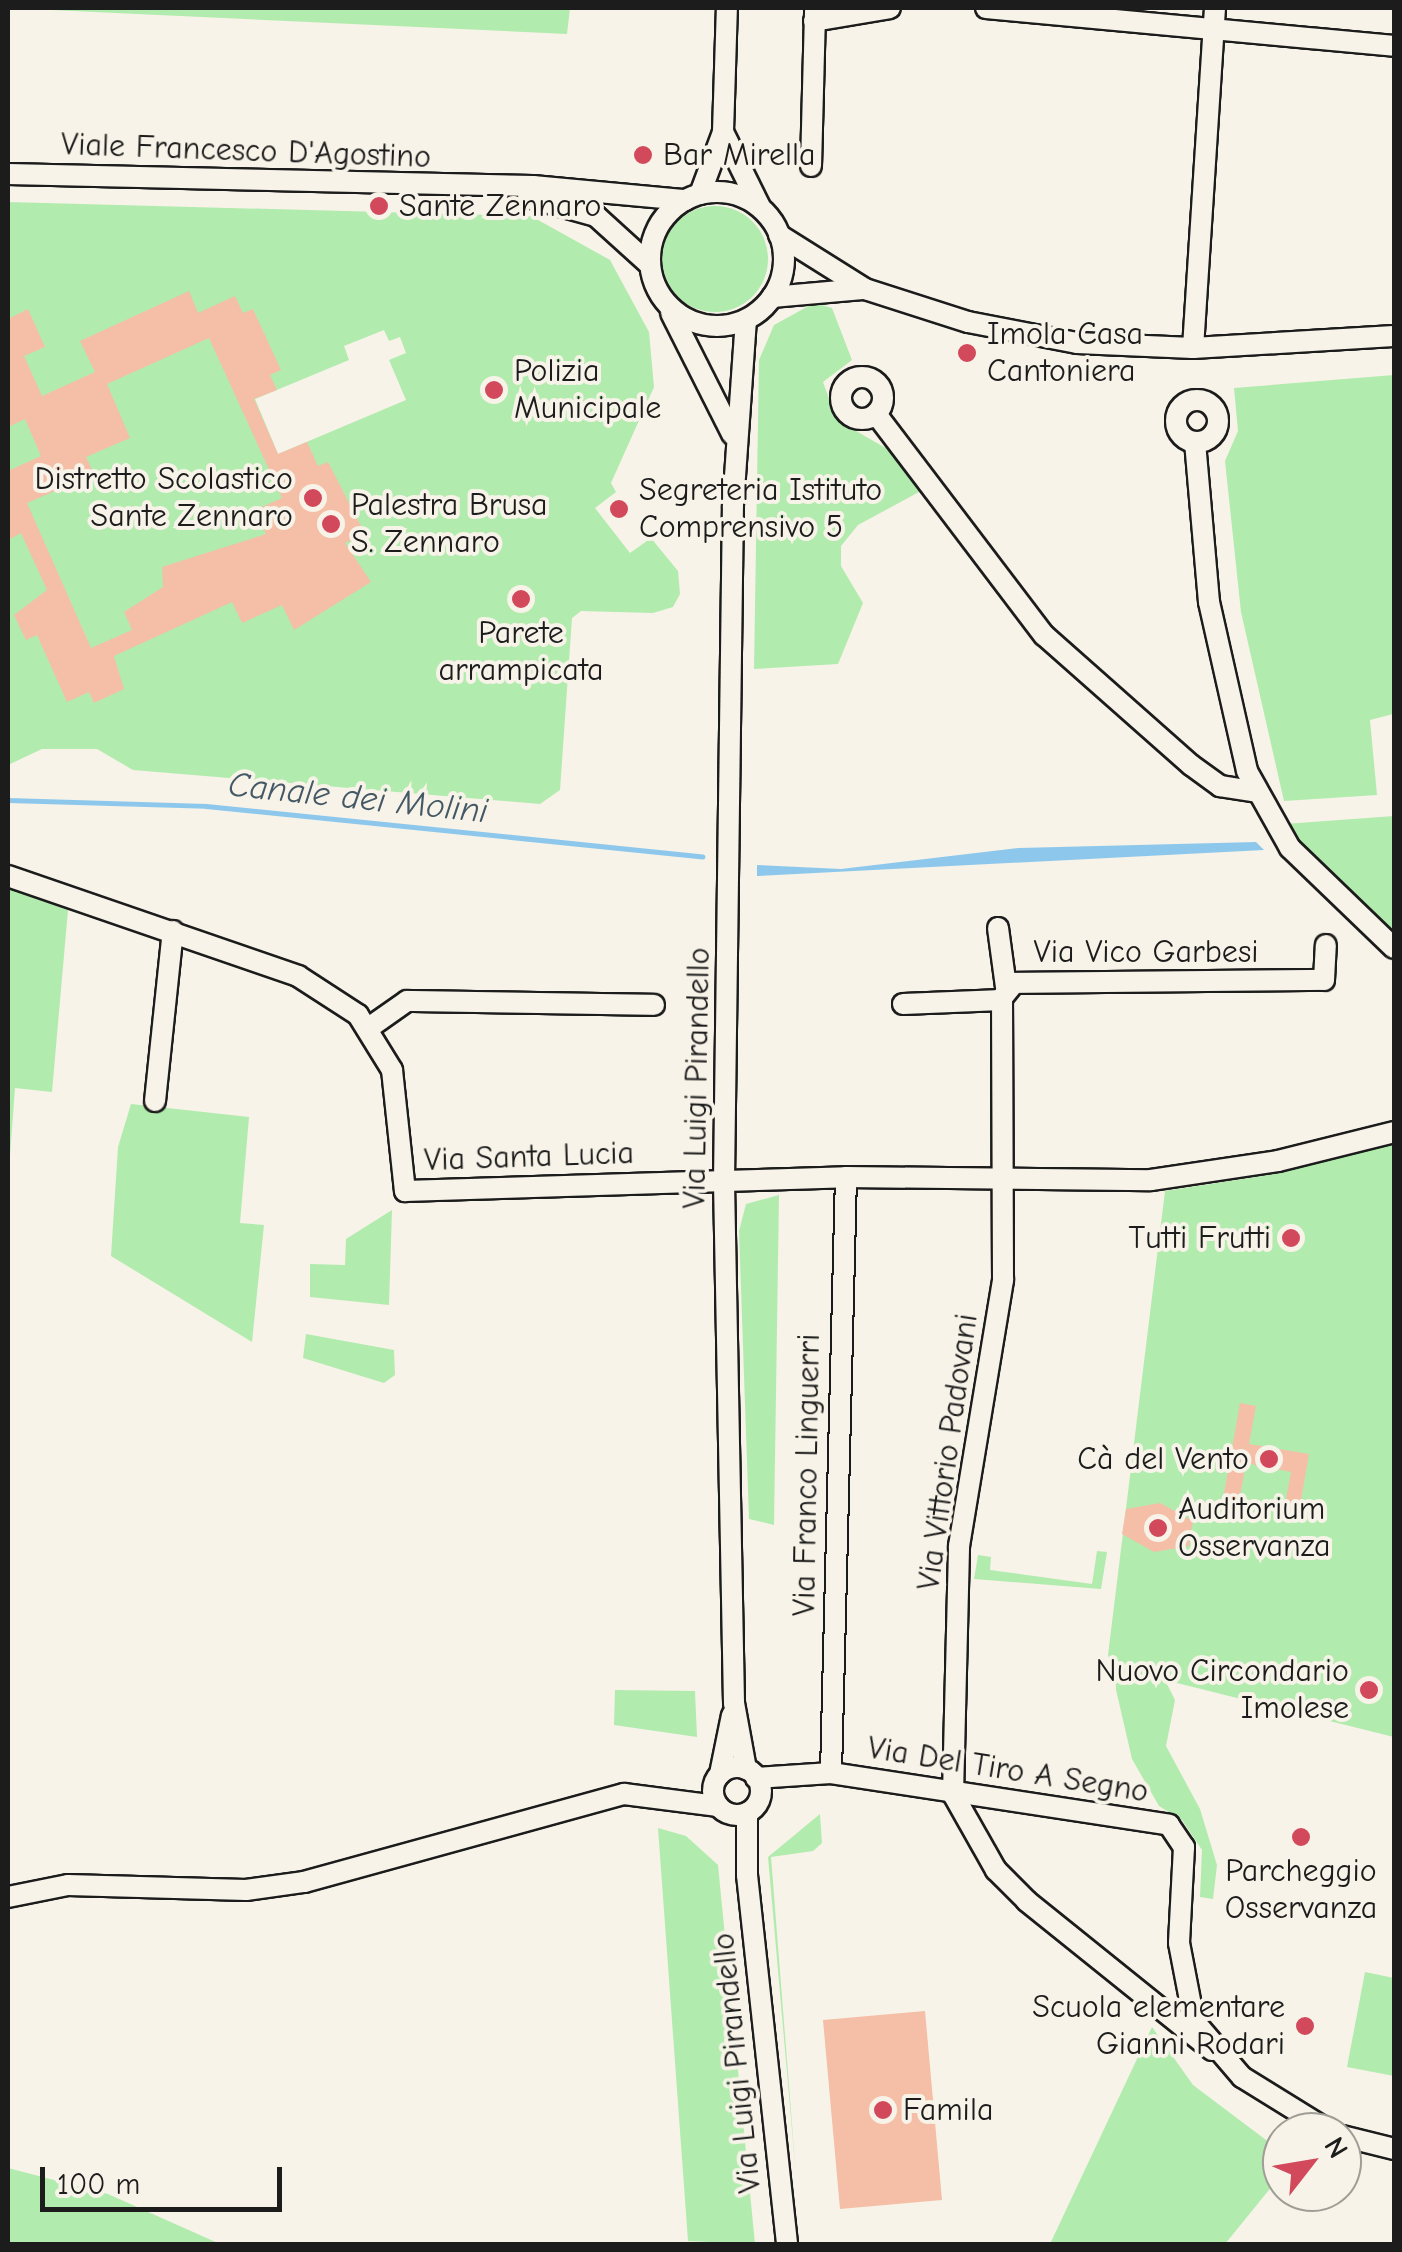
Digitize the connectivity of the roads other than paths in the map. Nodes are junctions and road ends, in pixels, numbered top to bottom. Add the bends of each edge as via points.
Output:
1 (727, 8) edge
2 (890, 8) edge
3 (986, 8) edge
4 (1214, 8) edge
5 (814, 14) edge
6 (1214, 33) junction
7 (1394, 46) edge
8 (724, 132) junction
9 (812, 166) dead end
10 (8, 174) edge
11 (482, 188) junction
12 (591, 190) junction
13 (693, 197) junction
14 (760, 208) junction
15 (596, 216) junction
16 (779, 235) junction
17 (650, 264) junction
18 (864, 289) junction
19 (772, 297) junction
20 (665, 302) junction
21 (746, 320) junction
22 (1394, 336) edge
23 (1194, 348) junction
24 (876, 414) dead end
25 (1195, 442) dead end
26 (736, 453) junction
27 (1246, 771) junction
28 (1211, 776) junction
29 (1256, 792) junction
30 (8, 876) edge
31 (998, 928) dead end
32 (173, 931) junction
33 (1326, 945) dead end
34 (1394, 948) edge
35 (1004, 994) junction
36 (903, 1004) dead end
37 (654, 1005) dead end
38 (370, 1028) junction
39 (155, 1101) dead end
40 (1394, 1132) edge
41 (846, 1177) junction
42 (1002, 1179) junction
43 (724, 1181) junction
44 (734, 1704) junction
45 (751, 1774) junction
46 (823, 1774) junction
47 (953, 1794) junction
48 (731, 1799) junction
49 (8, 1897) edge
50 (1212, 2050) junction
51 (1290, 2112) edge
52 (1362, 2141) edge
53 (1394, 2149) edge
54 (787, 2244) edge

1 - 8 street
2 - 5 street
3 - 6 street
4 - 6 street
5 - 9 street
6 - 7 street
6 - 23 street
8 - 13 street
8 - 14 street
10 - 11 street, Viale Francesco D'Agostino
11 - 12 street, Viale Francesco D'Agostino
11 - 15 street, Viale Francesco D'Agostino
12 - 13 street, Viale Francesco D'Agostino
12 - 15 street
13 - 14 street, Viale Francesco D'Agostino via 732,194
13 - 17 street via 654,234
14 - 16 street
15 - 17 street, Viale Francesco D'Agostino
16 - 18 street
16 - 19 street via 784,267
17 - 20 street, Viale Francesco D'Agostino
18 - 19 street
18 - 23 street via 1024,334
19 - 21 street
20 - 21 street via 702,325
20 - 26 street, Via Luigi Pirandello via 718,396
21 - 26 street, Via Luigi Pirandello
22 - 23 street
24 - 28 street via 1044,635
25 - 27 street via 1209,602
26 - 43 street, Via Luigi Pirandello
27 - 28 street
27 - 29 street
28 - 29 street via 1220,786
29 - 34 street via 1322,886
30 - 32 street, Via Santa Lucia
31 - 35 street
32 - 38 street, Via Santa Lucia via 298,976
32 - 39 street
33 - 35 street, Via Vico Garbesi via 1324,980
35 - 36 street
35 - 42 street, Via Vico Garbesi
37 - 38 street via 408,1001
38 - 43 street, Via Santa Lucia via 392,1070 405,1191
40 - 42 street, Via Santa Lucia via 1278,1161 1151,1180
41 - 42 street, Via Santa Lucia
41 - 43 street, Via Santa Lucia
41 - 46 street, Via Franco Linguerri
42 - 47 street, Via Vittorio Padovani via 1003,1280 959,1546
43 - 44 street, Via Luigi Pirandello
44 - 45 street, Via Luigi Pirandello
44 - 48 street, Via Luigi Pirandello
45 - 46 street, Via Del Tiro A Segno
45 - 48 street, Via Luigi Pirandello
45 - 48 street
46 - 47 street, Via Del Tiro A Segno
46 - 48 street
47 - 50 street via 996,1870 1027,1901
47 - 50 street, Via Del Tiro A Segno via 1169,1826 1184,1847 1183,1991
48 - 49 street via 624,1794 304,1882 246,1890 68,1885
48 - 54 street, Via Luigi Pirandello via 746,1875
50 - 51 street, Via Del Tiro A Segno
52 - 53 street

